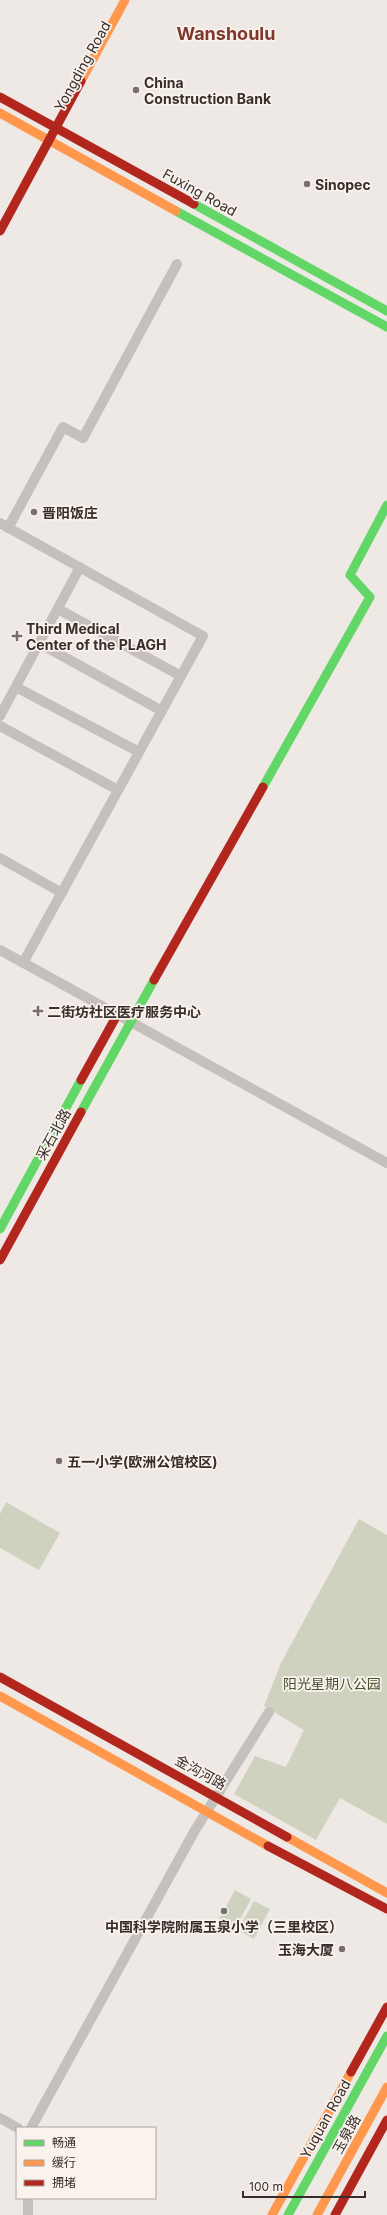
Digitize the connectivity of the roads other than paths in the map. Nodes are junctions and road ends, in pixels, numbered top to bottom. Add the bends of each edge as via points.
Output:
1 (125, 0) edge
2 (134, 0) edge
3 (0, 97) edge
4 (0, 113) edge
5 (59, 130) junction
6 (49, 140) junction
7 (0, 232) edge
8 (177, 264) dead end
9 (387, 311) edge
10 (387, 327) edge
11 (387, 505) edge
12 (4, 525) edge
13 (80, 568) junction
14 (58, 609) junction
15 (39, 644) junction
16 (181, 676) junction
17 (16, 687) junction
18 (162, 711) junction
19 (0, 716) edge
20 (0, 726) edge
21 (139, 752) junction
22 (118, 790) junction
23 (0, 858) edge
24 (62, 893) junction
25 (0, 950) edge
26 (23, 963) junction
27 (117, 1015) junction
28 (130, 1022) junction
29 (387, 1162) edge
30 (0, 1229) edge
31 (0, 1260) edge
32 (0, 1677) edge
33 (0, 1696) edge
34 (269, 1712) dead end
35 (216, 1797) junction
36 (207, 1811) junction
37 (387, 1893) edge
38 (387, 1909) edge
39 (387, 2007) edge
40 (387, 2036) edge
41 (387, 2088) edge
42 (372, 2115) junction
43 (0, 2118) edge
44 (387, 2120) edge
45 (16, 2127) edge
46 (31, 2127) edge
47 (367, 2156) junction
48 (307, 2180) junction
49 (28, 2199) edge
50 (273, 2213) edge
51 (28, 2215) edge
52 (288, 2215) edge
53 (317, 2215) edge
54 (335, 2215) edge

1 - 5 main road, Yongding Road
2 - 5 main road, Yongding Road
3 - 5 main road, Fuxing Road
4 - 6 main road, Fuxing Road
5 - 6 main road, Yongding Road
5 - 9 main road, Fuxing Road
6 - 7 main road
6 - 10 main road, Fuxing Road
8 - 12 street via 83,438 63,427
11 - 28 main road, 采石北路 via 350,575 370,598
12 - 13 street
13 - 14 street
13 - 16 street via 203,636
14 - 15 street
14 - 16 street
15 - 17 street
15 - 18 street
16 - 18 street
17 - 19 street
17 - 21 street
18 - 21 street
20 - 22 street
21 - 22 street
22 - 24 street
23 - 24 street
24 - 26 street
25 - 26 street
26 - 27 street
27 - 28 street
27 - 30 main road, 采石北路
28 - 29 street
28 - 31 main road, 采石北路
32 - 35 main road, 金沟河路
33 - 36 main road
34 - 35 street
35 - 36 street
35 - 37 main road, 金沟河路
36 - 38 main road via 243,1833
36 - 46 street
39 - 50 main road
40 - 48 main road, Yuquan Road
41 - 42 main road, 玉泉路
42 - 47 main road
42 - 53 main road, 玉泉路
43 - 45 street
44 - 47 main road
47 - 54 main road
48 - 50 main road
48 - 52 main road, Yuquan Road
49 - 51 street

